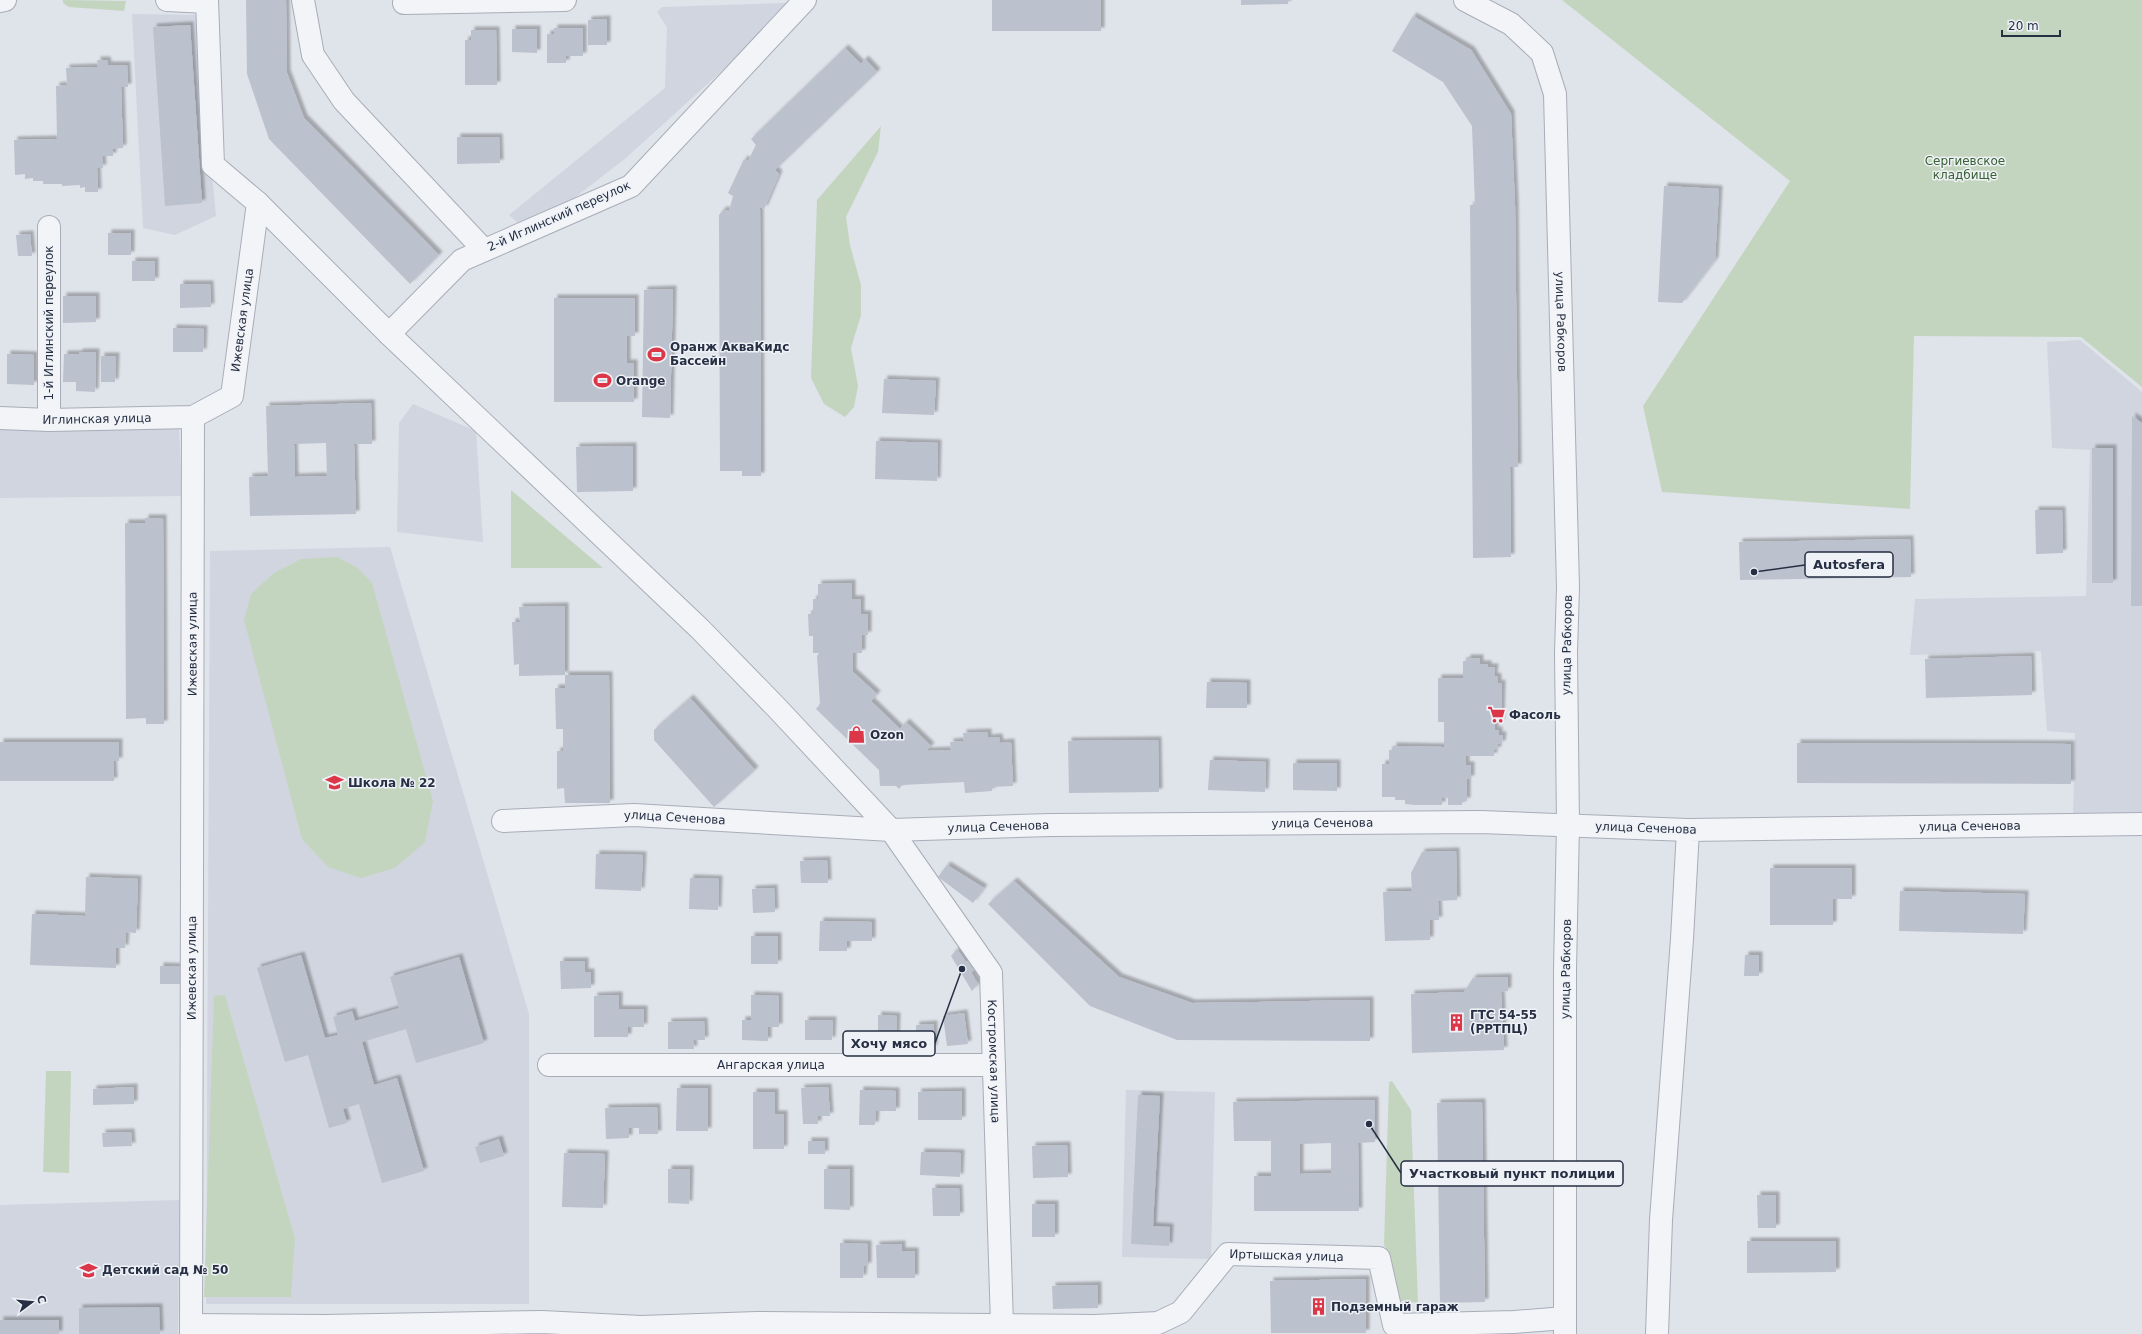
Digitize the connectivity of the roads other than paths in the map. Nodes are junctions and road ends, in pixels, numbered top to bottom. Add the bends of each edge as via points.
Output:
1 (5, 0) edge
2 (167, 0) edge
3 (302, 0) edge
4 (565, 0) edge
5 (805, 0) edge
6 (1465, 0) edge
7 (0, 1) edge
8 (207, 1) edge
9 (404, 3) dead end
10 (258, 203) junction
11 (49, 227) dead end
12 (484, 250) junction
13 (389, 334) junction
14 (193, 417) junction
15 (0, 418) edge
16 (49, 420) junction
17 (503, 821) dead end
18 (1568, 824) junction
19 (2142, 824) edge
20 (891, 830) junction
21 (1688, 830) junction
22 (549, 1065) dead end
23 (994, 1065) junction
24 (1002, 1324) junction
25 (1565, 1326) edge
26 (192, 1330) edge
27 (1657, 1334) edge

1 - 7 street
2 - 8 street
3 - 12 street via 313,55 344,101
4 - 9 street
5 - 12 street, 2-й Иглинский переулок via 631,186
6 - 18 street, улица Рабкоров via 1511,24 1542,53 1555,94 1568,587
8 - 10 street via 213,165
10 - 13 street, Костромская улица
10 - 14 street, Ижевская улица via 232,396
11 - 16 street, 1-й Иглинский переулок
12 - 13 street, 2-й Иглинский переулок via 462,260
13 - 20 street, Костромская улица via 700,629
14 - 16 street, Иглинская улица
14 - 26 street, Ижевская улица
15 - 16 street, Иглинская улица
17 - 20 street, улица Сеченова via 634,815
18 - 20 street, улица Сеченова via 1473,822 1052,825
18 - 21 street, улица Сеченова
18 - 25 street, улица Рабкоров via 1565,970
19 - 21 street, улица Сеченова
20 - 23 street, Костромская улица via 991,973
21 - 27 street via 1662,1220
22 - 23 street, Ангарская улица
23 - 24 street, Костромская улица
24 - 25 street, Иртышская улица via 1095,1326 1158,1323 1181,1312 1228,1254 1379,1258 1394,1325 1514,1322
24 - 26 street, Иртышская улица via 757,1323 641,1327 542,1322

